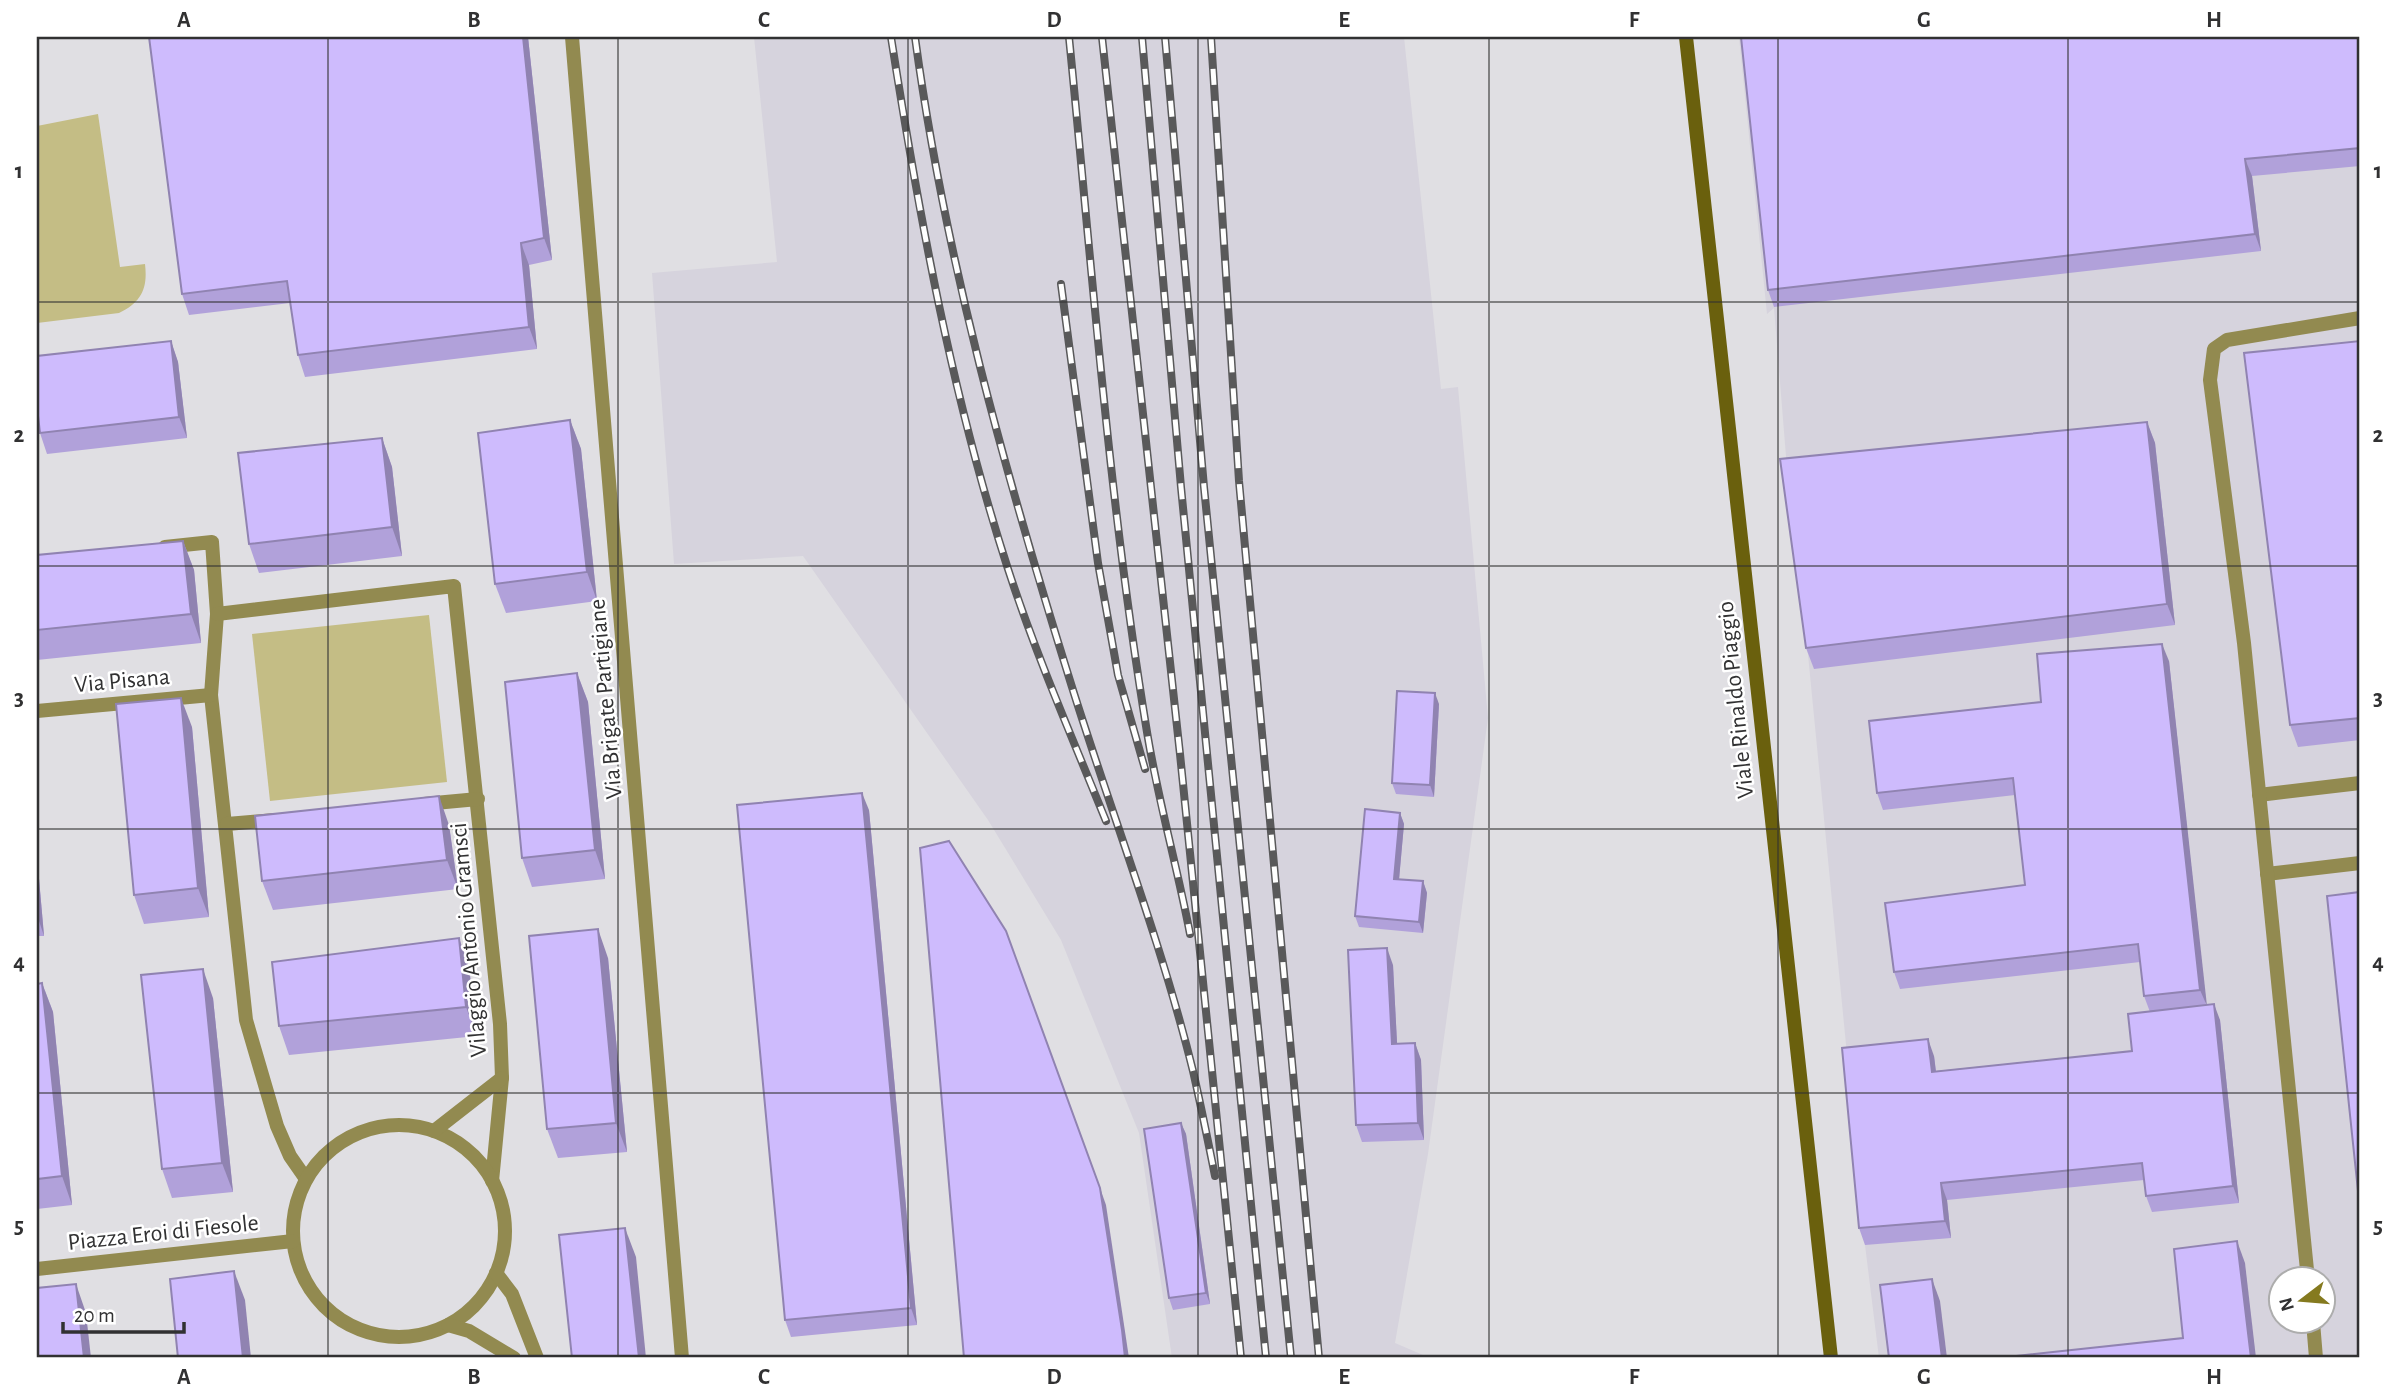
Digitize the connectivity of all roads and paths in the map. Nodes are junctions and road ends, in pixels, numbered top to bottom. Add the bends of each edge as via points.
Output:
1 (572, 37) edge
2 (1686, 37) edge
3 (2360, 318) edge
4 (145, 549) edge
5 (217, 614) junction
6 (211, 695) junction
7 (37, 711) edge
8 (2360, 783) edge
9 (2259, 795) junction
10 (478, 799) junction
11 (412, 806) edge
12 (293, 818) edge
13 (227, 824) junction
14 (2360, 863) edge
15 (2267, 874) junction
16 (502, 1078) junction
17 (435, 1131) junction
18 (306, 1179) junction
19 (492, 1181) junction
20 (293, 1241) junction
21 (2307, 1266) edge
22 (37, 1269) edge
23 (496, 1273) junction
24 (448, 1325) junction
25 (2314, 1336) edge
26 (514, 1358) edge
27 (537, 1358) edge
28 (682, 1358) edge
29 (1831, 1358) edge
30 (2316, 1358) edge

1 - 28 street, Via Brigate Partigiane
2 - 29 street, Viale Rinaldo Piaggio
3 - 9 street via 2240,335 2214,349 2211,362
4 - 5 street via 212,542
5 - 6 street
5 - 10 street, Vilaggio Antonio Gramsci via 454,586
6 - 7 street, Via Pisana
6 - 13 street
8 - 9 street
9 - 15 street
10 - 11 street, Vilaggio Antonio Gramsci
10 - 16 street, Vilaggio Antonio Gramsci
12 - 13 street
13 - 18 street via 251,1045 282,1141
14 - 15 street
15 - 21 street
16 - 17 street, Vilaggio Antonio Gramsci
16 - 19 street, Vilaggio Antonio Gramsci
17 - 18 street, Piazza Eroi di Fiesole via 404,1125 367,1129 338,1143
17 - 19 street, Piazza Eroi di Fiesole via 470,1153
18 - 20 street, Piazza Eroi di Fiesole via 294,1211
19 - 23 street, Piazza Eroi di Fiesole via 504,1222
20 - 22 street, Piazza Eroi di Fiesole
20 - 24 street, Piazza Eroi di Fiesole via 311,1290 346,1323 390,1336 423,1334
23 - 24 street, Piazza Eroi di Fiesole via 477,1302
23 - 27 street via 512,1294
24 - 26 street via 469,1331
25 - 30 street

